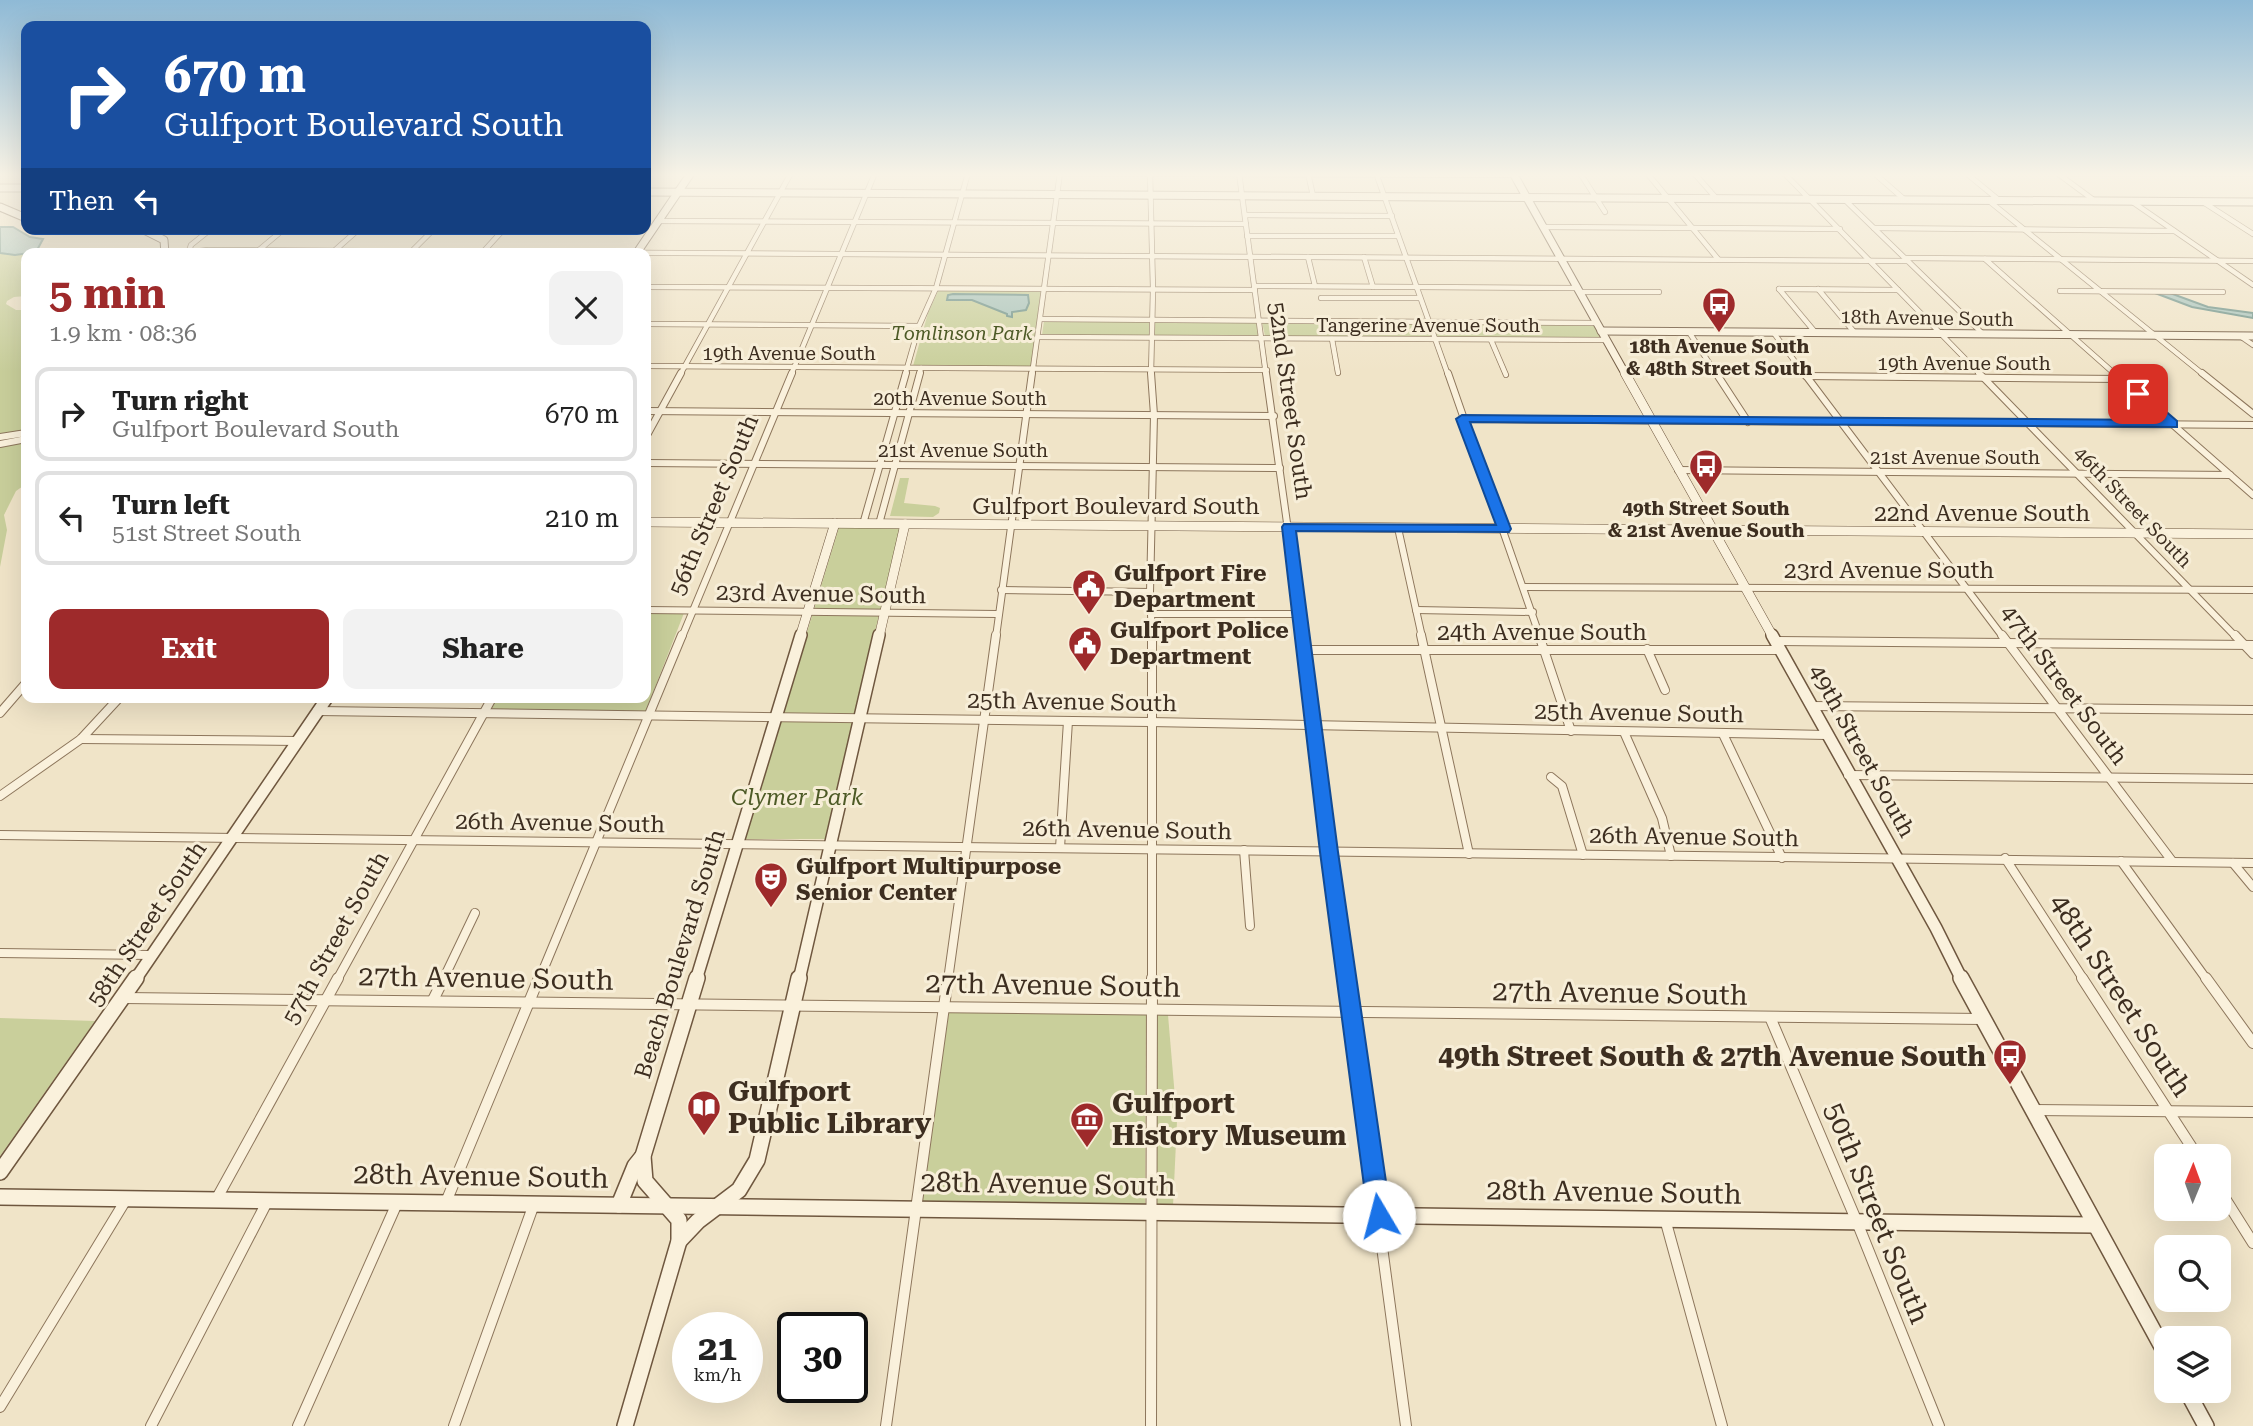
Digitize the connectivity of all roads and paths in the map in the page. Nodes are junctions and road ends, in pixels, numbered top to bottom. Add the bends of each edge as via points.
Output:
1 (752, 240) edge
2 (847, 240) edge
3 (950, 240) edge
4 (1051, 240) edge
5 (1151, 240) edge
6 (1247, 240) edge
7 (1399, 240) edge
8 (1550, 240) edge
9 (1702, 240) edge
10 (1850, 240) edge
11 (1886, 240) edge
12 (2038, 240) edge
13 (2186, 240) edge
14 (651, 253) edge
15 (745, 253) junction
16 (841, 254) junction
17 (946, 254) junction
18 (1049, 255) junction
19 (1152, 256) junction
20 (1249, 256) junction
21 (1308, 257) junction
22 (1364, 257) junction
23 (1405, 257) junction
24 (1561, 258) junction
25 (1718, 259) junction
26 (1907, 259) junction
27 (1985, 259) junction
28 (2062, 259) junction
29 (1869, 260) junction
30 (2217, 261) junction
31 (2253, 261) edge
32 (2253, 285) edge
33 (651, 286) edge
34 (1315, 286) junction
35 (727, 287) junction
36 (1373, 287) junction
37 (1417, 287) junction
38 (827, 288) junction
39 (936, 288) junction
40 (1254, 288) junction
41 (1044, 289) junction
42 (1153, 289) junction
43 (1818, 289) junction
44 (1578, 290) junction
45 (1898, 290) junction
46 (2060, 291) dead end
47 (2101, 291) junction
48 (1660, 292) dead end
49 (2222, 292) dead end
50 (1321, 298) dead end
51 (1420, 298) junction
52 (1041, 319) junction
53 (1152, 320) junction
54 (1259, 321) junction
55 (1429, 322) junction
56 (651, 324) edge
57 (706, 324) junction
58 (811, 325) junction
59 (919, 326) junction
60 (1599, 327) junction
61 (1689, 332) junction
62 (1773, 332) junction
63 (1815, 332) junction
64 (1855, 333) junction
65 (1942, 334) junction
66 (1983, 334) junction
67 (2073, 335) junction
68 (2156, 335) junction
69 (2241, 336) junction
70 (2253, 336) edge
71 (1038, 337) junction
72 (1152, 337) junction
73 (1262, 337) junction
74 (1332, 339) junction
75 (1436, 339) junction
76 (1491, 340) junction
77 (1606, 340) junction
78 (2253, 345) edge
79 (651, 366) edge
80 (683, 366) junction
81 (793, 367) junction
82 (909, 367) junction
83 (920, 368) junction
84 (1034, 368) junction
85 (1151, 369) junction
86 (1267, 370) junction
87 (1338, 373) dead end
88 (1506, 375) dead end
89 (1806, 376) junction
90 (1984, 377) junction
91 (2121, 379) junction
92 (651, 411) edge
93 (659, 411) junction
94 (775, 412) junction
95 (895, 413) junction
96 (909, 413) junction
97 (1027, 414) junction
98 (1154, 415) junction
99 (2253, 415) edge
100 (1273, 416) junction
101 (1462, 419) junction
102 (1651, 421) junction
103 (1748, 422) junction
104 (1842, 422) junction
105 (2029, 423) junction
106 (2173, 424) junction
107 (2253, 425) edge
108 (651, 427) edge
109 (21, 436) edge
110 (13, 437) dead end
111 (0, 439) edge
112 (651, 463) edge
113 (753, 464) junction
114 (880, 465) junction
115 (895, 465) junction
116 (1020, 466) junction
117 (1152, 467) junction
118 (1280, 468) junction
119 (1678, 470) junction
120 (1877, 472) junction
121 (2078, 473) junction
122 (2230, 475) junction
123 (2253, 495) edge
124 (651, 522) edge
125 (729, 522) junction
126 (835, 523) junction
127 (863, 524) junction
128 (879, 524) junction
129 (905, 524) junction
130 (1010, 525) junction
131 (1153, 526) junction
132 (1289, 527) junction
133 (1398, 528) junction
134 (1504, 529) junction
135 (1712, 530) junction
136 (1923, 532) junction
137 (2137, 533) junction
138 (2253, 534) edge
139 (1524, 587) junction
140 (1966, 588) junction
141 (1745, 589) junction
142 (1001, 590) junction
143 (2190, 590) junction
144 (2253, 590) edge
145 (1150, 592) junction
146 (651, 610) edge
147 (1416, 610) junction
148 (692, 611) junction
149 (807, 611) junction
150 (883, 612) junction
151 (1533, 612) junction
152 (997, 614) junction
153 (1152, 614) junction
154 (1301, 614) junction
155 (2008, 643) junction
156 (2244, 645) junction
157 (2253, 645) edge
158 (1777, 646) junction
159 (1647, 649) junction
160 (1305, 650) junction
161 (1423, 650) junction
162 (1545, 652) junction
163 (2253, 654) edge
164 (21, 689) edge
165 (1665, 690) dead end
166 (114, 703) edge
167 (323, 703) edge
168 (489, 703) edge
169 (1811, 706) junction
170 (2058, 708) junction
171 (2253, 710) edge
172 (317, 711) junction
173 (0, 713) edge
174 (483, 713) junction
175 (648, 717) junction
176 (775, 718) junction
177 (859, 718) junction
178 (986, 720) junction
179 (1068, 721) junction
180 (1150, 722) junction
181 (1314, 726) junction
182 (1440, 729) junction
183 (1572, 731) junction
184 (1624, 732) junction
185 (1723, 734) junction
186 (1826, 735) junction
187 (81, 738) junction
188 (297, 741) junction
189 (1848, 775) junction
190 (1550, 777) dead end
191 (2111, 778) junction
192 (2253, 779) edge
193 (0, 796) edge
194 (0, 835) edge
195 (230, 838) junction
196 (414, 841) junction
197 (595, 843) junction
198 (737, 845) junction
199 (830, 846) junction
200 (966, 847) junction
201 (1060, 848) junction
202 (1150, 849) junction
203 (1244, 850) junction
204 (1329, 852) junction
205 (1469, 853) junction
206 (1583, 855) junction
207 (1671, 856) junction
208 (1782, 858) junction
209 (2005, 858) junction
210 (1896, 859) junction
211 (2121, 861) junction
212 (2172, 862) junction
213 (2233, 863) junction
214 (2253, 863) edge
215 (2253, 887) edge
216 (475, 913) dead end
217 (1250, 926) dead end
218 (0, 953) edge
219 (150, 955) junction
220 (123, 998) junction
221 (326, 999) junction
222 (433, 1000) junction
223 (529, 1002) junction
224 (687, 1004) junction
225 (793, 1005) junction
226 (944, 1006) junction
227 (1152, 1010) junction
228 (1350, 1013) junction
229 (1770, 1017) junction
230 (1982, 1019) junction
231 (2253, 1043) edge
232 (2032, 1110) junction
233 (2169, 1111) junction
234 (2253, 1112) edge
235 (2190, 1144) edge
236 (643, 1156) junction
237 (0, 1172) edge
238 (0, 1196) edge
239 (128, 1197) junction
240 (217, 1198) junction
241 (269, 1198) junction
242 (398, 1200) junction
243 (446, 1202) junction
244 (534, 1204) junction
245 (619, 1205) junction
246 (668, 1206) junction
247 (720, 1206) junction
248 (915, 1208) junction
249 (2231, 1208) edge
250 (1150, 1212) junction
251 (1379, 1216) junction
252 (1665, 1218) junction
253 (1857, 1222) junction
254 (2094, 1225) junction
255 (678, 1241) junction
256 (2253, 1243) edge
257 (2154, 1332) edge
258 (2194, 1403) edge
259 (0, 1407) edge
260 (151, 1426) edge
261 (298, 1426) edge
262 (454, 1426) edge
263 (625, 1426) edge
264 (886, 1426) edge
265 (1151, 1426) edge
266 (1406, 1426) edge
267 (1722, 1426) edge
268 (1939, 1426) edge
269 (2206, 1426) edge

1 - 15 street
2 - 16 street, 56th Street South
3 - 17 street
4 - 18 street
5 - 19 street
6 - 20 street, 52nd Street South
7 - 23 street
8 - 24 street, 49th Street South
9 - 25 street
10 - 29 street, 46th Street South
11 - 26 street
12 - 28 street
13 - 30 street
14 - 15 street
15 - 16 street
15 - 35 street
16 - 17 street
16 - 38 street, 56th Street South
17 - 18 street
17 - 39 street
18 - 19 street
18 - 41 street
19 - 20 street
19 - 42 street
20 - 21 street
20 - 40 street, 52nd Street South
21 - 22 street
21 - 34 street
22 - 23 street
22 - 36 street
23 - 24 street
23 - 37 street
24 - 25 street
24 - 44 street, 49th Street South
25 - 29 street
26 - 27 street
26 - 29 street
26 - 66 street
27 - 28 street
27 - 67 street
28 - 30 street
28 - 47 street
29 - 45 street, 46th Street South
30 - 31 street
30 - 32 street
33 - 35 street
34 - 36 street
34 - 40 street
35 - 38 street
35 - 57 street
36 - 37 street
37 - 44 street
37 - 51 street
38 - 39 street
38 - 58 street, 56th Street South
39 - 41 street
39 - 59 street
40 - 42 street
40 - 54 street, 52nd Street South
41 - 42 street
41 - 52 street
42 - 53 street
43 - 45 street
43 - 63 street via 1779,289
43 - 64 street
44 - 48 street
44 - 60 street, 49th Street South
45 - 65 street, 46th Street South
46 - 47 street
47 - 49 street
47 - 68 street
50 - 51 street
51 - 55 street
52 - 53 street, Tangerine Avenue South
52 - 71 street
53 - 54 street, Tangerine Avenue South
53 - 72 street
54 - 55 street, Tangerine Avenue South
54 - 73 street, 52nd Street South
55 - 60 street, Tangerine Avenue South
55 - 75 street
56 - 57 street
57 - 58 street
57 - 80 street
58 - 59 street
58 - 81 street, 56th Street South
59 - 82 street
60 - 61 street, 18th Avenue South
60 - 77 street, 49th Street South
61 - 62 street, 18th Avenue South
61 - 103 street
62 - 63 street, 18th Avenue South
62 - 89 street, 47th Street South
63 - 64 street, 18th Avenue South
64 - 65 street, 18th Avenue South
65 - 66 street, 18th Avenue South
65 - 90 street, 46th Street South
66 - 67 street, 18th Avenue South
67 - 68 street, 18th Avenue South
67 - 91 street
68 - 69 street, 18th Avenue South
68 - 99 street
69 - 70 street, 18th Avenue South
69 - 78 street
71 - 72 street, Tangerine Avenue South
71 - 84 street
72 - 73 street, Tangerine Avenue South
72 - 85 street
73 - 74 street, Tangerine Avenue South
73 - 86 street, 52nd Street South
74 - 75 street, Tangerine Avenue South
74 - 87 street
75 - 76 street, Tangerine Avenue South
75 - 101 street
76 - 77 street, Tangerine Avenue South
76 - 88 street
77 - 102 street, 49th Street South
79 - 80 street, 19th Avenue South
80 - 81 street, 19th Avenue South
80 - 93 street
81 - 82 street, 19th Avenue South
81 - 94 street, 56th Street South
82 - 83 street, 19th Avenue South
82 - 95 street
83 - 84 street, 19th Avenue South
83 - 96 street
84 - 85 street, 19th Avenue South
84 - 97 street
85 - 86 street, 19th Avenue South
85 - 98 street
86 - 100 street, 52nd Street South
89 - 90 street, 19th Avenue South
89 - 104 street, 47th Street South
90 - 91 street, 19th Avenue South
90 - 105 street, 46th Street South
91 - 106 street
92 - 93 street, 20th Avenue South
93 - 94 street, 20th Avenue South
93 - 108 street
94 - 95 street, 20th Avenue South
94 - 113 street, 56th Street South
95 - 96 street, 20th Avenue South
95 - 114 street
96 - 97 street, 20th Avenue South
96 - 115 street
97 - 98 street, 20th Avenue South
97 - 116 street
98 - 100 street, 20th Avenue South
98 - 117 street
100 - 118 street, 52nd Street South
101 - 102 street
101 - 134 street
102 - 103 street
102 - 119 street, 49th Street South
103 - 104 street
104 - 105 street
104 - 120 street, 47th Street South
105 - 106 street
105 - 121 street, 46th Street South
106 - 107 street
106 - 122 street
109 - 111 street
110 - 111 street
112 - 113 street, 21st Avenue South
113 - 114 street, 21st Avenue South
113 - 125 street, 56th Street South
114 - 115 street, 21st Avenue South
114 - 127 street
115 - 116 street, 21st Avenue South
115 - 128 street
116 - 117 street, 21st Avenue South
116 - 130 street
117 - 118 street, 21st Avenue South
117 - 131 street
118 - 132 street, 52nd Street South
119 - 120 street, 21st Avenue South
119 - 135 street, 49th Street South
120 - 121 street, 21st Avenue South
120 - 136 street, 47th Street South
121 - 122 street, 21st Avenue South
121 - 137 street, 46th Street South
122 - 123 street
124 - 125 street, Gulfport Boulevard South
125 - 126 street, Gulfport Boulevard South
125 - 148 street, 56th Street South
126 - 127 street, Gulfport Boulevard South
126 - 149 street, Beach Boulevard South
127 - 128 street, Gulfport Boulevard South
128 - 129 street, Gulfport Boulevard South
129 - 130 street, Gulfport Boulevard South
129 - 150 street
130 - 131 street, Gulfport Boulevard South
130 - 142 street
131 - 132 street, Gulfport Boulevard South
131 - 145 street
132 - 133 street, Gulfport Boulevard South
132 - 154 street, 52nd Street South
133 - 134 street, Gulfport Boulevard South
133 - 147 street
134 - 135 street, Gulfport Boulevard South
134 - 139 street
135 - 136 street, 22nd Avenue South
135 - 141 street, 49th Street South
136 - 137 street, 22nd Avenue South
136 - 140 street, 47th Street South
137 - 138 street, 22nd Avenue South
137 - 143 street, 46th Street South
139 - 141 street, 23rd Avenue South
139 - 151 street
140 - 141 street, 23rd Avenue South
140 - 143 street, 23rd Avenue South
140 - 155 street, 47th Street South
141 - 158 street, 49th Street South
142 - 145 street
142 - 152 street
143 - 144 street, 23rd Avenue South
143 - 156 street, 46th Street South
145 - 153 street
146 - 148 street, 23rd Avenue South
147 - 151 street
147 - 161 street
148 - 149 street, 23rd Avenue South
148 - 175 street, 56th Street South
149 - 150 street, 23rd Avenue South
149 - 176 street, Beach Boulevard South
150 - 152 street, 23rd Avenue South
150 - 177 street
151 - 162 street
152 - 178 street
153 - 154 street
153 - 180 street
154 - 160 street, 52nd Street South
155 - 156 street, 24th Avenue South
155 - 158 street, 24th Avenue South
155 - 170 street, 47th Street South
156 - 157 street, 24th Avenue South
156 - 163 street, 46th Street South
158 - 159 street, 24th Avenue South
158 - 169 street, 49th Street South
159 - 162 street, 24th Avenue South
159 - 165 street
160 - 161 street, 24th Avenue South
160 - 181 street, 52nd Street South
161 - 162 street, 24th Avenue South
161 - 182 street
162 - 183 street
164 - 173 street
166 - 187 street
167 - 172 street, 58th Street South
168 - 174 street, 57th Street South
169 - 170 street
169 - 186 street, 49th Street South
170 - 171 street
170 - 191 street, 47th Street South
172 - 174 street, 25th Avenue South
172 - 188 street, 58th Street South
174 - 175 street, 25th Avenue South
174 - 196 street, 57th Street South
175 - 176 street, 25th Avenue South
175 - 197 street, 56th Street South
176 - 177 street, 25th Avenue South
176 - 198 street, Beach Boulevard South
177 - 178 street, 25th Avenue South
177 - 199 street
178 - 179 street, 25th Avenue South
178 - 200 street
179 - 180 street, 25th Avenue South
179 - 201 street
180 - 181 street, 25th Avenue South
180 - 202 street
181 - 182 street, 25th Avenue South
181 - 204 street, 52nd Street South
182 - 183 street, 25th Avenue South
182 - 205 street
183 - 184 street, 25th Avenue South
184 - 185 street, 25th Avenue South
184 - 207 street via 1662,818
185 - 186 street, 25th Avenue South
185 - 208 street
186 - 189 street, 49th Street South
187 - 188 street
187 - 193 street
188 - 195 street, 58th Street South
189 - 191 street
189 - 210 street, 49th Street South
190 - 206 street via 1562,786
191 - 192 street
191 - 212 street, 47th Street South
194 - 195 street, 26th Avenue South
195 - 196 street, 26th Avenue South
195 - 219 street, 58th Street South
196 - 197 street, 26th Avenue South
196 - 221 street, 57th Street South
197 - 198 street, 26th Avenue South
197 - 223 street, 56th Street South
198 - 199 street, 26th Avenue South
198 - 224 street, Beach Boulevard South
199 - 200 street, 26th Avenue South
199 - 225 street
200 - 201 street, 26th Avenue South
200 - 226 street
201 - 202 street, 26th Avenue South
202 - 203 street, 26th Avenue South
202 - 227 street
203 - 204 street, 26th Avenue South
203 - 217 street
204 - 205 street, 26th Avenue South
204 - 228 street, 52nd Street South
205 - 206 street, 26th Avenue South
206 - 207 street, 26th Avenue South
207 - 208 street, 26th Avenue South
208 - 210 street, 26th Avenue South
209 - 210 street, 26th Avenue South
209 - 211 street, 26th Avenue South
209 - 233 street, 48th Street South
210 - 230 street, 49th Street South
211 - 212 street, 26th Avenue South
211 - 231 street
212 - 213 street, 26th Avenue South
213 - 214 street, 26th Avenue South
213 - 215 street
216 - 222 street
218 - 219 street
219 - 220 street, 58th Street South
220 - 221 street, 27th Avenue South
220 - 237 street, 58th Street South
221 - 222 street, 27th Avenue South
221 - 240 street, 57th Street South
222 - 223 street, 27th Avenue South
223 - 224 street, 27th Avenue South
223 - 243 street, 56th Street South
224 - 225 street, 27th Avenue South
224 - 236 street, Beach Boulevard South
225 - 226 street, 27th Avenue South
225 - 247 street via 757,1160 739,1190
226 - 227 street, 27th Avenue South
226 - 248 street
227 - 228 street, 27th Avenue South
227 - 250 street
228 - 229 street, 27th Avenue South
228 - 251 street, 52nd Street South
229 - 230 street, 27th Avenue South
229 - 253 street, 50th Street South
230 - 232 street, 49th Street South
232 - 233 street
232 - 254 street, 49th Street South
233 - 234 street
233 - 235 street, 48th Street South
236 - 245 street, Beach Boulevard South
236 - 246 street via 645,1181
238 - 239 street, 28th Avenue South
239 - 240 street, 28th Avenue South
239 - 259 street
240 - 241 street, 28th Avenue South
241 - 242 street, 28th Avenue South
241 - 260 street
242 - 243 street, 28th Avenue South
242 - 261 street
243 - 244 street, 28th Avenue South
244 - 245 street, 28th Avenue South
244 - 262 street
245 - 246 street, 28th Avenue South
246 - 247 street, 28th Avenue South
246 - 255 street via 679,1220
247 - 248 street, 28th Avenue South
247 - 255 street
248 - 250 street, 28th Avenue South
248 - 264 street
249 - 256 street
250 - 251 street, 28th Avenue South
250 - 265 street
251 - 252 street, 28th Avenue South
251 - 266 street, 52nd Street South
252 - 253 street, 28th Avenue South
252 - 267 street
253 - 254 street, 28th Avenue South
253 - 268 street, 50th Street South
254 - 257 street, 49th Street South
255 - 263 street
258 - 269 street

